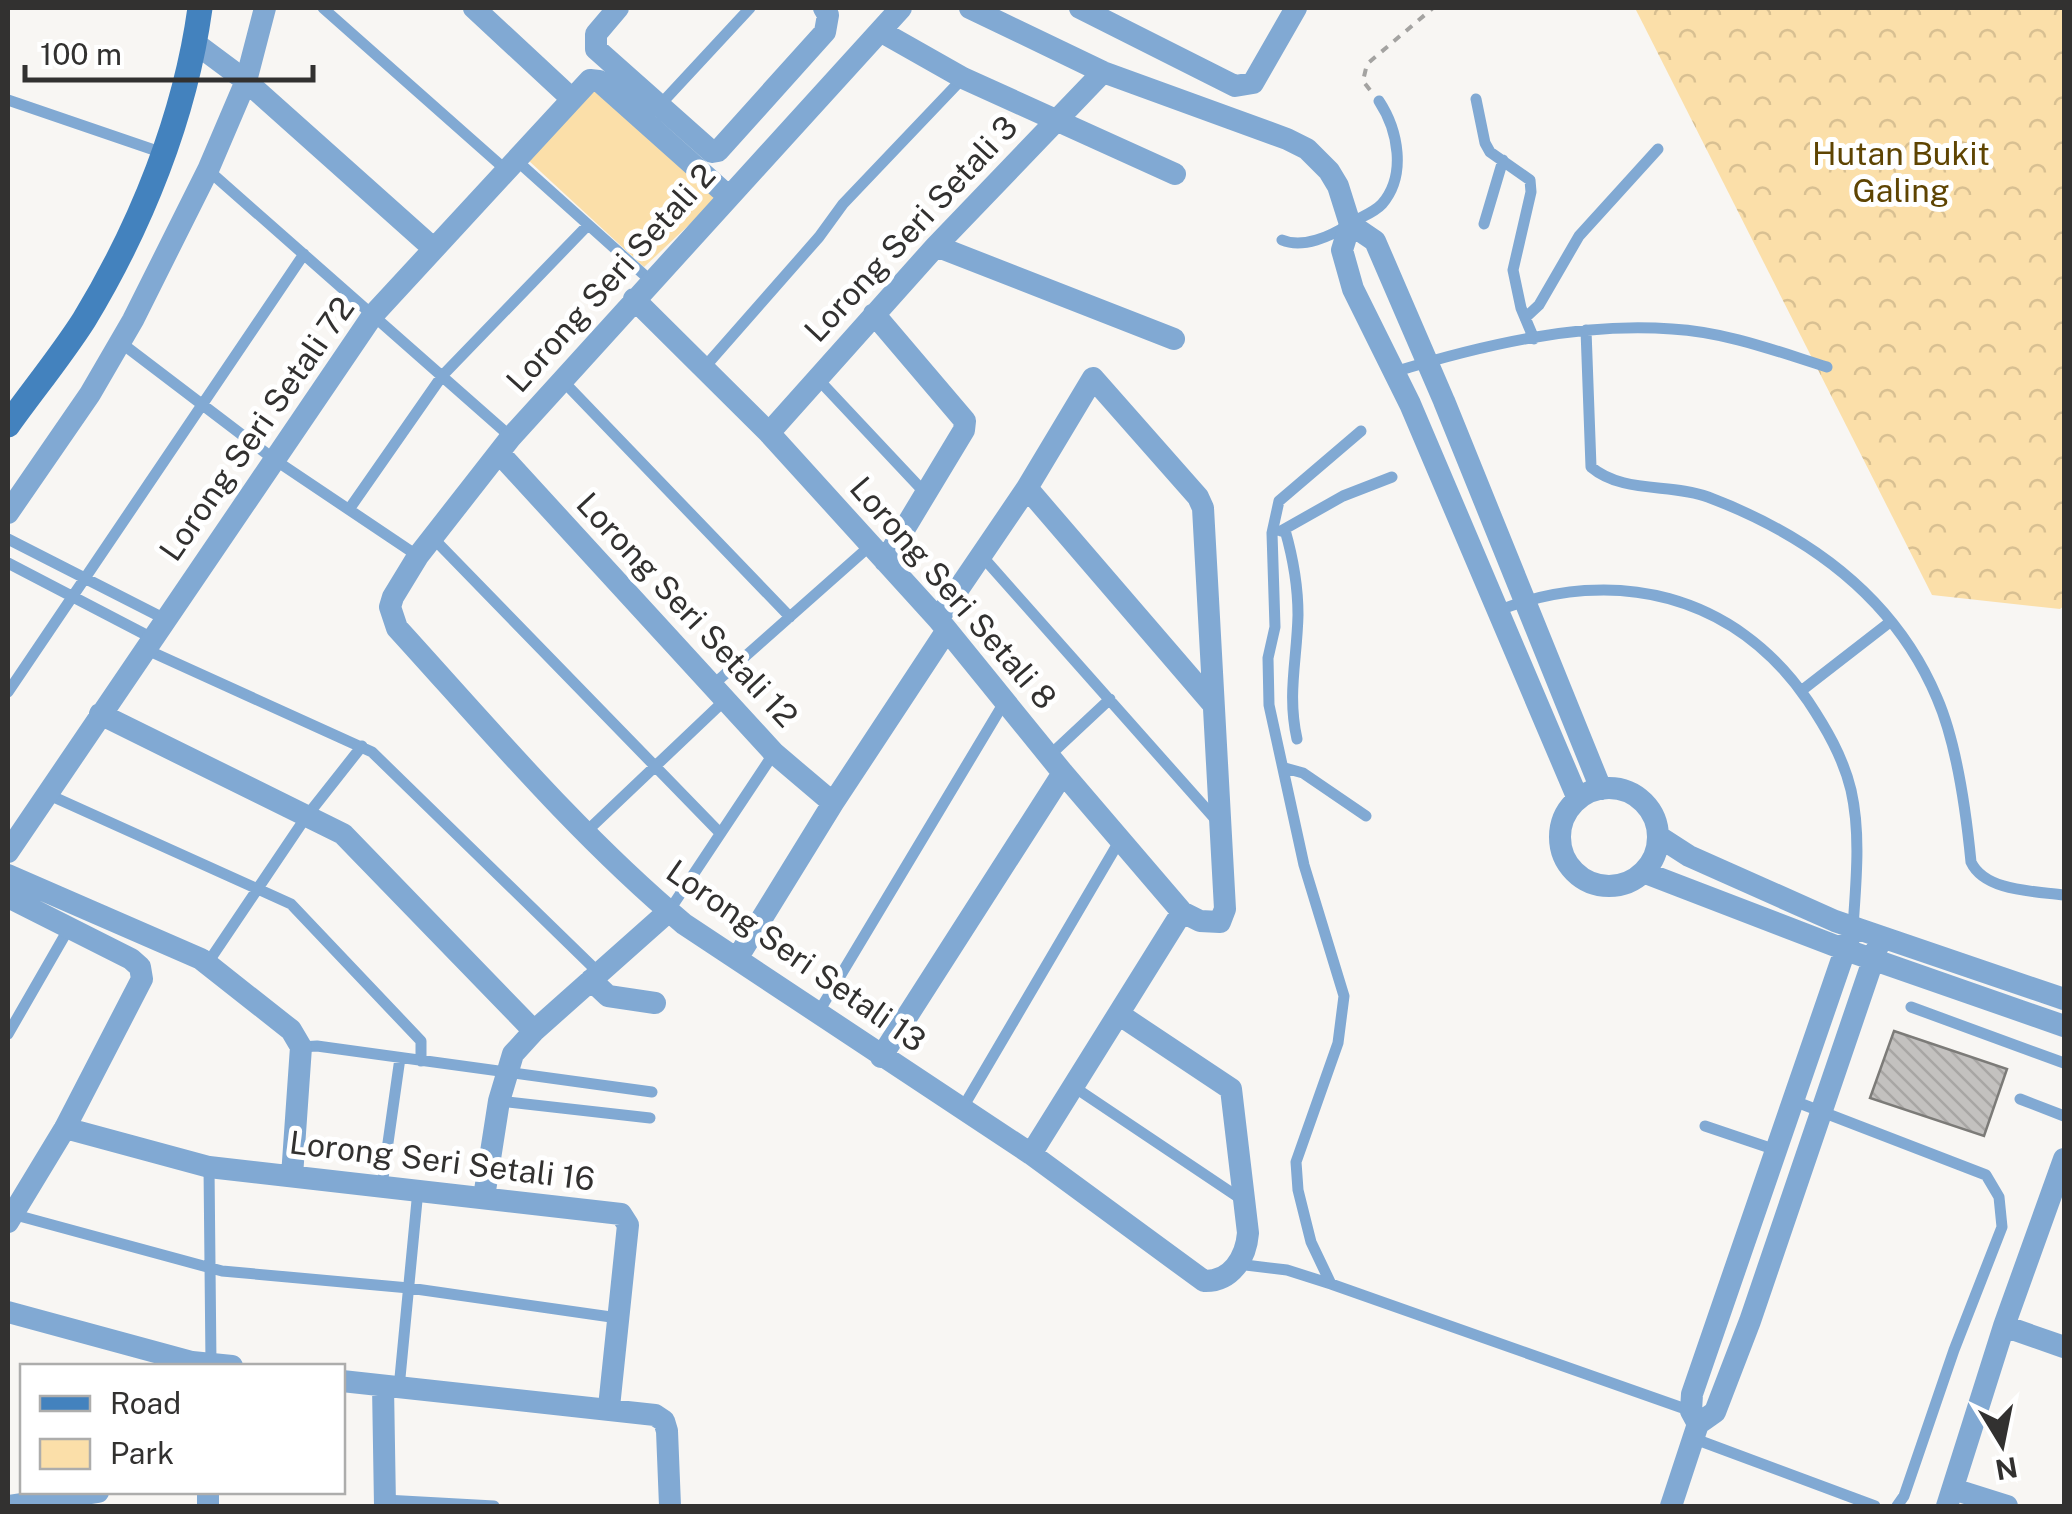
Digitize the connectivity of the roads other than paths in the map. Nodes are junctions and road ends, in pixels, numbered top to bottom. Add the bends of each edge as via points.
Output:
1 (200, 8) edge
2 (265, 8) edge
3 (322, 8) edge
4 (474, 8) edge
5 (618, 8) edge
6 (750, 8) edge
7 (824, 8) edge
8 (901, 8) edge
9 (970, 8) edge
10 (1080, 8) edge
11 (1289, 10) edge
12 (1005, 14) edge
13 (880, 31) junction
14 (195, 43) junction
15 (1103, 72) junction
16 (963, 78) junction
17 (246, 81) junction
18 (572, 99) junction
19 (1476, 99) dead end
20 (8, 100) edge
21 (1380, 102) road end
22 (660, 106) junction
23 (755, 109) junction
24 (1056, 120) junction
25 (785, 134) junction
26 (1658, 150) dead end
27 (162, 153) junction
28 (1503, 160) junction
29 (511, 165) junction
30 (208, 170) junction
31 (1175, 174) dead end
32 (728, 196) junction
33 (1350, 224) junction
34 (1484, 224) dead end
35 (588, 225) junction
36 (1282, 240) dead end
37 (936, 246) junction
38 (434, 249) junction
39 (304, 254) junction
40 (651, 281) junction
41 (634, 299) junction
42 (874, 314) junction
43 (374, 315) junction
44 (1526, 318) junction
45 (1586, 330) junction
46 (1174, 339) dead end
47 (1534, 339) junction
48 (120, 342) junction
49 (1427, 362) junction
50 (1827, 367) dead end
51 (703, 369) junction
52 (1394, 372) junction
53 (442, 376) junction
54 (817, 378) junction
55 (562, 380) junction
56 (202, 405) junction
57 (8, 425) edge
58 (1361, 431) dead end
59 (769, 432) junction
60 (506, 445) junction
61 (275, 460) junction
62 (1392, 477) dead end
63 (1027, 488) junction
64 (926, 494) junction
65 (350, 508) junction
66 (8, 513) edge
67 (1279, 532) junction
68 (8, 539) edge
69 (426, 547) junction
70 (878, 553) junction
71 (980, 554) junction
72 (8, 563) edge
73 (85, 578) junction
74 (73, 597) junction
75 (1524, 600) junction
76 (390, 607) joint
77 (1497, 611) junction
78 (790, 617) junction
79 (1890, 622) junction
80 (942, 625) junction
81 (154, 635) junction
82 (1801, 691) junction
83 (8, 692) edge
84 (719, 692) junction
85 (1110, 699) junction
86 (1004, 701) junction
87 (1212, 703) junction
88 (100, 714) junction
89 (1297, 739) dead end
90 (362, 746) junction
91 (774, 753) junction
92 (1056, 765) junction
93 (654, 767) junction
94 (1285, 768) junction
95 (1601, 789) junction
96 (46, 794) junction
97 (1578, 799) junction
98 (833, 803) junction
99 (1366, 816) dead end
100 (306, 817) junction
101 (1220, 825) junction
102 (587, 832) junction
103 (720, 833) junction
104 (1658, 836) junction
105 (1120, 840) junction
106 (8, 852) edge
107 (1643, 872) junction
108 (8, 875) edge
109 (258, 888) junction
110 (2064, 895) edge
111 (8, 897) edge
112 (668, 911) junction
113 (1182, 912) junction
114 (69, 928) junction
115 (1850, 938) junction
116 (1877, 948) junction
117 (738, 957) junction
118 (207, 964) junction
119 (595, 977) junction
120 (2064, 999) edge
121 (655, 1004) dead end
122 (1912, 1008) dead end
123 (818, 1013) junction
124 (1120, 1015) junction
125 (2064, 1026) edge
126 (534, 1031) junction
127 (8, 1034) edge
128 (301, 1047) junction
129 (881, 1057) junction
130 (400, 1058) junction
131 (421, 1060) junction
132 (2064, 1063) edge
133 (506, 1072) junction
134 (1074, 1087) junction
135 (652, 1092) dead end
136 (2020, 1099) dead end
137 (499, 1101) junction
138 (1794, 1101) junction
139 (962, 1109) junction
140 (1820, 1110) junction
141 (2064, 1116) edge
142 (650, 1118) dead end
143 (1705, 1126) dead end
144 (65, 1128) junction
145 (1776, 1150) junction
146 (1031, 1154) junction
147 (209, 1167) junction
148 (2063, 1170) edge
149 (292, 1176) junction
150 (382, 1186) junction
151 (418, 1190) junction
152 (484, 1197) junction
153 (1245, 1201) junction
154 (10, 1218) edge
155 (208, 1268) junction
156 (1232, 1270) junction
157 (1331, 1284) junction
158 (409, 1288) junction
159 (8, 1312) edge
160 (618, 1318) junction
161 (2004, 1326) junction
162 (2064, 1347) edge
163 (209, 1364) edge
164 (213, 1364) edge
165 (345, 1380) edge
166 (391, 1387) junction
167 (609, 1407) junction
168 (1699, 1423) junction
169 (85, 1494) edge
170 (1950, 1498) edge
171 (385, 1503) edge
172 (1679, 1504) edge
173 (8, 1506) edge
174 (494, 1506) edge
175 (670, 1506) edge
176 (1874, 1506) edge
177 (1897, 1506) edge
178 (2007, 1506) edge

1 - 14 street
2 - 17 street
3 - 29 lane
4 - 18 street
5 - 22 street via 596,34 596,49
6 - 22 lane
7 - 23 street via 825,32
8 - 13 street, Lorong Seri Setali 2
9 - 12 street
10 - 11 street via 1235,86 1253,83
12 - 15 street
13 - 16 street
13 - 25 street, Lorong Seri Setali 2
14 - 17 street
14 - 27 street
15 - 24 street, Lorong Seri Setali 3
15 - 33 street via 1307,150 1338,186
16 - 24 street
16 - 51 lane via 843,204
17 - 30 street
17 - 38 street
18 - 29 street, Lorong Seri Setali 72
18 - 32 street, Lorong Seri Setali 72 via 590,80 599,81
19 - 28 lane via 1485,144
20 - 27 lane
21 - 33 lane via 1398,147 1394,182 1381,206
22 - 23 street via 712,152
23 - 25 street
24 - 31 street
24 - 37 street, Lorong Seri Setali 3
25 - 32 street, Lorong Seri Setali 2
26 - 44 lane via 1579,236
27 - 57 street via 131,234 83,322
28 - 34 lane
28 - 44 lane via 1530,180 1532,192 1512,270
29 - 35 lane
29 - 38 street, Lorong Seri Setali 72
30 - 39 lane
30 - 48 street
32 - 40 street, Lorong Seri Setali 2
33 - 36 lane via 1332,236
33 - 49 street via 1375,241
33 - 52 street via 1342,250 1353,289
35 - 40 lane
35 - 53 lane
37 - 42 street, Lorong Seri Setali 3
37 - 46 street
38 - 43 street, Lorong Seri Setali 72
39 - 43 lane
39 - 56 lane
40 - 41 street, Lorong Seri Setali 2
41 - 51 street, Lorong Seri Setali 8
41 - 55 street, Lorong Seri Setali 2
42 - 54 street, Lorong Seri Setali 3
42 - 64 street via 965,421
43 - 53 lane
43 - 61 street, Lorong Seri Setali 72
44 - 47 lane
45 - 47 lane
45 - 50 lane via 1712,334
45 - 79 lane via 1591,467 1614,481 1702,495 1801,539 1856,582
47 - 49 lane
48 - 56 lane
48 - 66 street
49 - 52 lane
49 - 75 street
51 - 59 street, Lorong Seri Setali 8
52 - 77 street
53 - 60 lane
53 - 65 lane
54 - 59 street, Lorong Seri Setali 3
54 - 64 lane
55 - 60 street, Lorong Seri Setali 2
55 - 78 lane
56 - 61 lane
56 - 73 lane
58 - 67 lane via 1279,502
59 - 70 street, Lorong Seri Setali 8
60 - 69 street, Lorong Seri Setali 2
60 - 84 street, Lorong Seri Setali 12
61 - 65 lane
61 - 81 street, Lorong Seri Setali 72
62 - 67 lane
63 - 71 street
63 - 87 street
63 - 87 street via 1093,378 1203,508
64 - 70 street
65 - 69 lane
67 - 89 lane via 1295,566 1290,699
67 - 94 lane via 1268,706
68 - 73 lane
69 - 76 street, Lorong Seri Setali 2
69 - 93 lane
70 - 78 lane
70 - 80 street, Lorong Seri Setali 8
71 - 80 street
71 - 85 lane
72 - 74 lane
73 - 74 lane
73 - 81 lane
74 - 81 lane
74 - 83 lane
75 - 77 lane
75 - 82 lane via 1618,588 1678,600 1763,649
75 - 95 street
76 - 102 street, Lorong Seri Setali 13 via 397,628
77 - 97 street
78 - 84 lane
79 - 82 lane
79 - 110 lane via 1944,715 1976,872 2011,887
80 - 86 street, Lorong Seri Setali 8
80 - 98 street
81 - 88 street, Lorong Seri Setali 72
81 - 90 lane
82 - 115 lane via 1837,750 1850,788 1856,860
84 - 91 street, Lorong Seri Setali 12
84 - 93 lane
85 - 92 lane
85 - 101 lane
86 - 92 street, Lorong Seri Setali 8
86 - 123 lane
87 - 101 street
88 - 96 street, Lorong Seri Setali 72
88 - 100 street
90 - 100 lane
90 - 119 lane
91 - 98 street, Lorong Seri Setali 12
91 - 103 lane
92 - 105 street, Lorong Seri Setali 8
92 - 129 street
93 - 102 lane
93 - 103 lane
94 - 99 lane via 1303,772
94 - 157 lane via 1304,865 1344,996 1338,1043 1296,1162 1312,1242
95 - 97 street
95 - 104 street via 1634,794 1655,819
96 - 106 street, Lorong Seri Setali 72
96 - 109 lane
97 - 107 street via 1567,811 1560,841 1572,870 1584,880 1615,886
98 - 117 street
100 - 109 lane
100 - 126 street via 343,834
101 - 113 street via 1220,922
102 - 112 street, Lorong Seri Setali 13
103 - 112 lane
104 - 107 street
104 - 115 street
105 - 113 street, Lorong Seri Setali 8
105 - 139 lane
107 - 115 street
108 - 118 street
109 - 118 lane
109 - 131 lane via 291,904 408,1027 421,1041
111 - 114 street
112 - 117 street, Lorong Seri Setali 13
112 - 119 street
113 - 124 street
114 - 127 lane
114 - 144 street via 130,958 142,979
115 - 116 street
115 - 138 street
116 - 120 street
116 - 125 street
116 - 140 street
117 - 123 street, Lorong Seri Setali 13
118 - 128 street via 291,1030
119 - 121 street via 608,996
119 - 126 street
122 - 132 lane
123 - 129 street, Lorong Seri Setali 13
124 - 134 street
124 - 153 street via 1231,1089
126 - 133 street
128 - 130 lane
128 - 149 street
129 - 139 street, Lorong Seri Setali 13
130 - 131 lane
130 - 150 lane
131 - 133 lane
133 - 135 lane
133 - 137 street
134 - 146 street
134 - 153 lane
136 - 141 lane
137 - 142 lane
137 - 152 street
138 - 140 lane
138 - 145 street
139 - 146 street, Lorong Seri Setali 13
140 - 168 street via 1750,1321
140 - 177 lane via 1986,1175 2002,1212 2002,1227
143 - 145 lane
144 - 147 street, Lorong Seri Setali 16
144 - 154 street
145 - 168 street via 1692,1394
146 - 156 street, Lorong Seri Setali 13 via 1204,1281
147 - 149 street, Lorong Seri Setali 16
147 - 155 lane
148 - 161 street
149 - 150 street, Lorong Seri Setali 16
150 - 151 street, Lorong Seri Setali 16
151 - 152 street, Lorong Seri Setali 16
151 - 158 lane
152 - 160 street, Lorong Seri Setali 16 via 621,1214 628,1225
153 - 156 street via 1247,1245
154 - 155 lane
155 - 158 lane
155 - 164 lane
156 - 157 lane via 1287,1270
157 - 168 lane
158 - 160 lane
158 - 166 lane
159 - 163 street
160 - 167 street, Lorong Seri Setali 16
161 - 162 street
161 - 170 street
165 - 166 street
166 - 167 street
166 - 171 street
167 - 175 street via 664,1420
168 - 172 street
168 - 176 lane
169 - 173 street
170 - 178 street
171 - 174 lane

